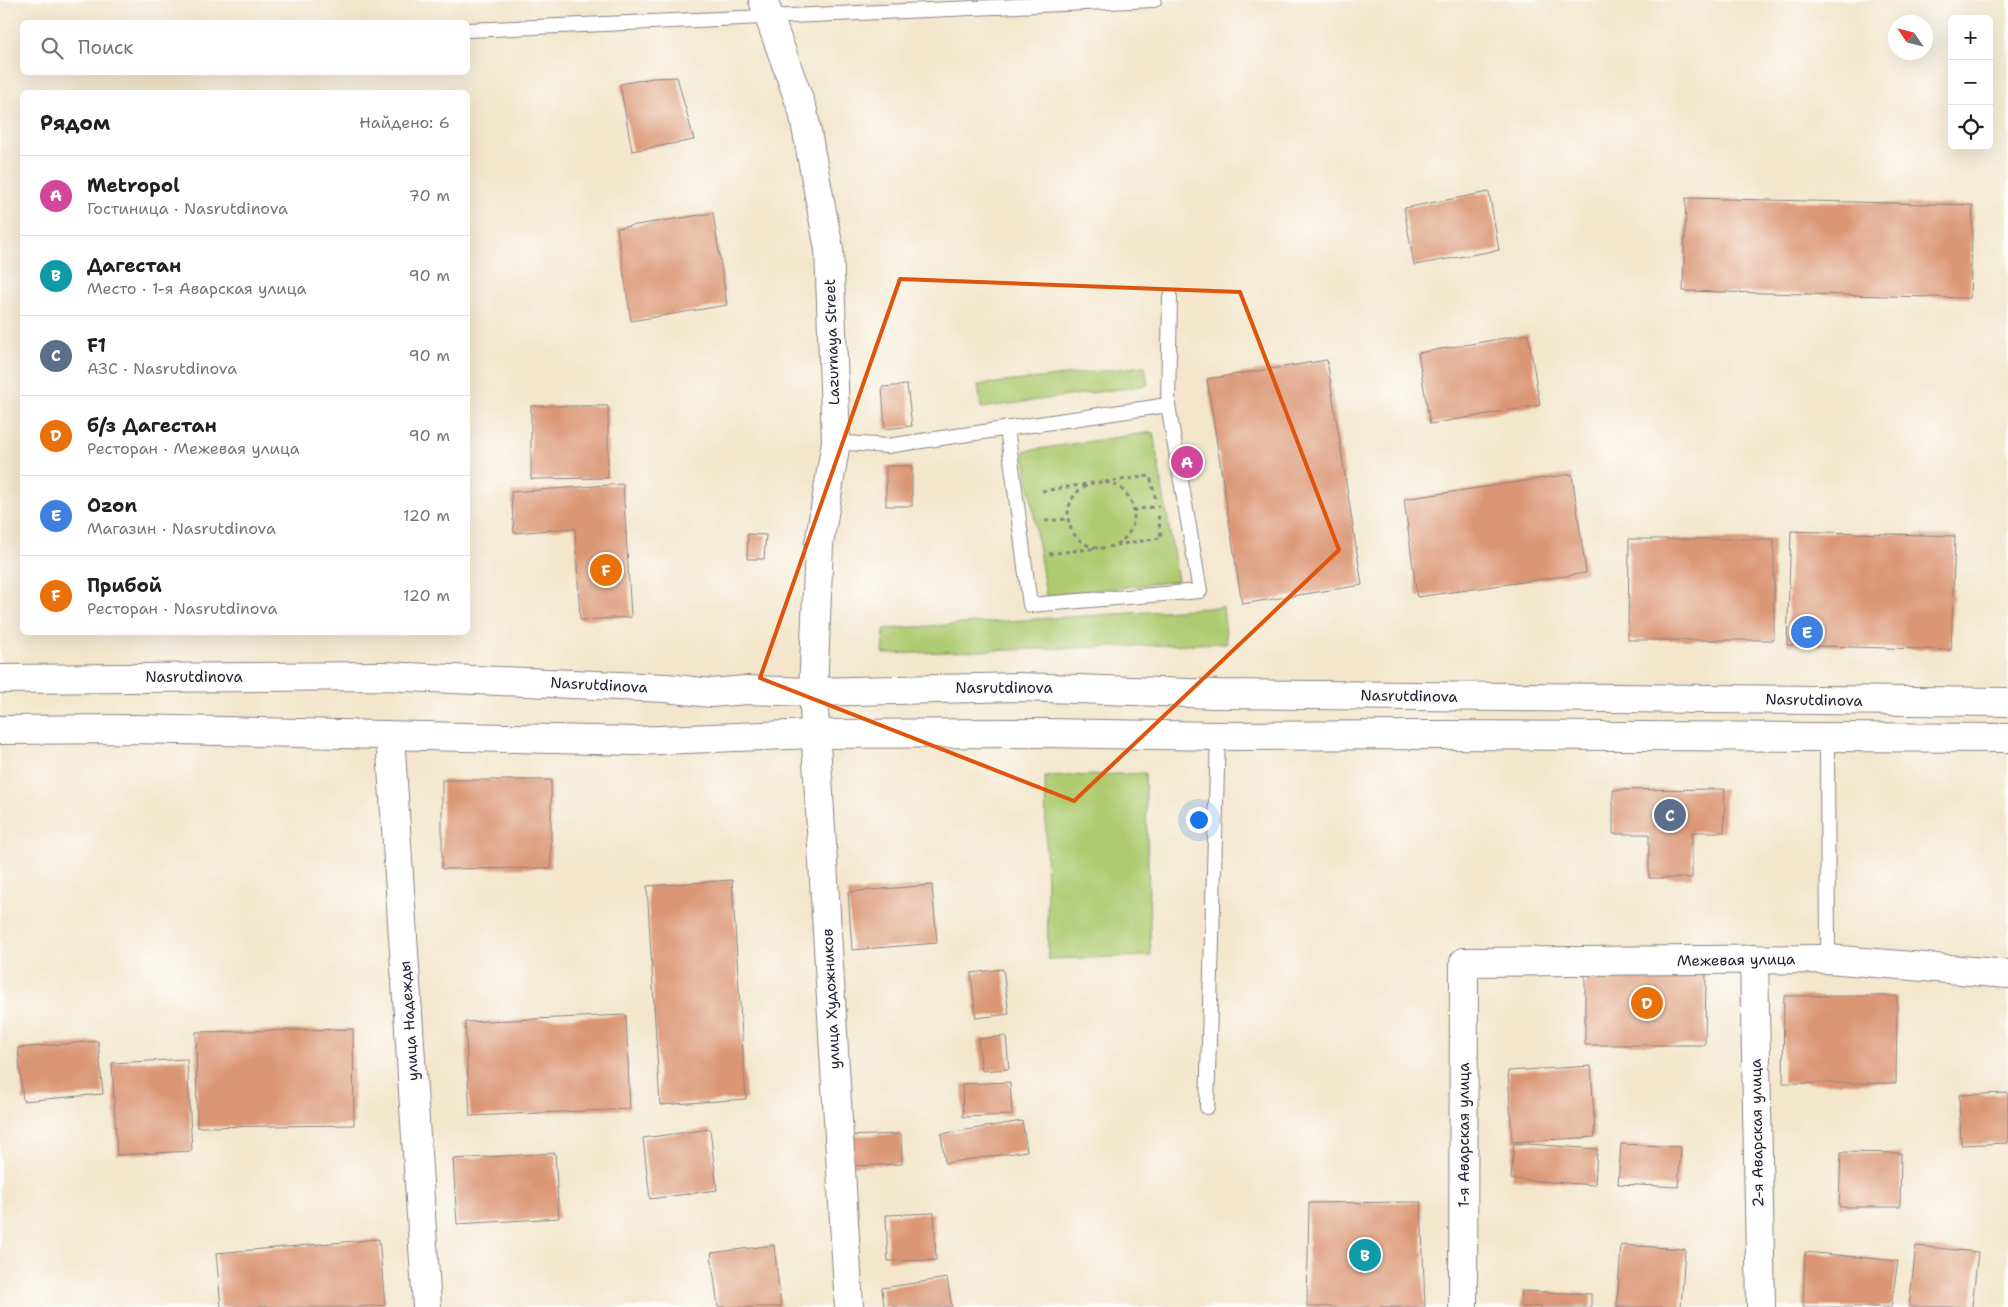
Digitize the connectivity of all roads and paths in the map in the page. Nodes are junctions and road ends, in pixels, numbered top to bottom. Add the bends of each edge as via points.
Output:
1 (1154, 0) edge
2 (766, 8) edge
3 (470, 30) edge
4 (1170, 297) dead end
5 (1168, 405) junction
6 (1007, 428) junction
7 (836, 442) junction
8 (1104, 482) junction
9 (1090, 483) junction
10 (1039, 492) dead end
11 (1113, 546) junction
12 (1101, 548) junction
13 (1046, 554) dead end
14 (0, 679) edge
15 (813, 692) junction
16 (2008, 702) edge
17 (0, 730) edge
18 (815, 734) junction
19 (390, 736) junction
20 (1218, 736) junction
21 (1826, 737) junction
22 (2008, 738) edge
23 (1754, 959) junction
24 (1828, 959) junction
25 (1464, 962) joint
26 (2008, 974) edge
27 (1207, 1107) dead end
28 (427, 1307) edge
29 (850, 1307) edge
30 (1463, 1307) edge
31 (1761, 1307) edge

1 - 2 lane
2 - 3 lane
2 - 7 main road, Lazurnaya Street via 803,111 829,249
4 - 5 lane
5 - 6 lane
5 - 6 lane via 1200,591 1030,605
6 - 7 lane via 887,446
7 - 15 main road, Lazurnaya Street via 819,544
8 - 9 path
8 - 11 path via 1127,494 1134,517 1124,539
8 - 11 path via 1150,476 1157,506 1161,538
9 - 10 path
9 - 12 path via 1070,501 1068,515 1071,529 1078,539 1089,546
11 - 12 path
12 - 13 path
14 - 15 main road, Nasrutdinova via 383,676 666,688 711,693 746,690
15 - 16 main road, Nasrutdinova via 1019,686 1217,694
15 - 18 main road, улица Художников
17 - 19 main road via 135,729
18 - 19 main road via 634,740
18 - 20 main road
18 - 29 main road, улица Художников
19 - 28 main road, улица Надежды
20 - 21 main road
20 - 27 lane
21 - 22 main road
21 - 24 lane
23 - 24 main road, Межевая улица
23 - 25 main road, Межевая улица
23 - 31 main road, 2-я Аварская улица
24 - 26 main road, Межевая улица
25 - 30 main road, 1-я Аварская улица

